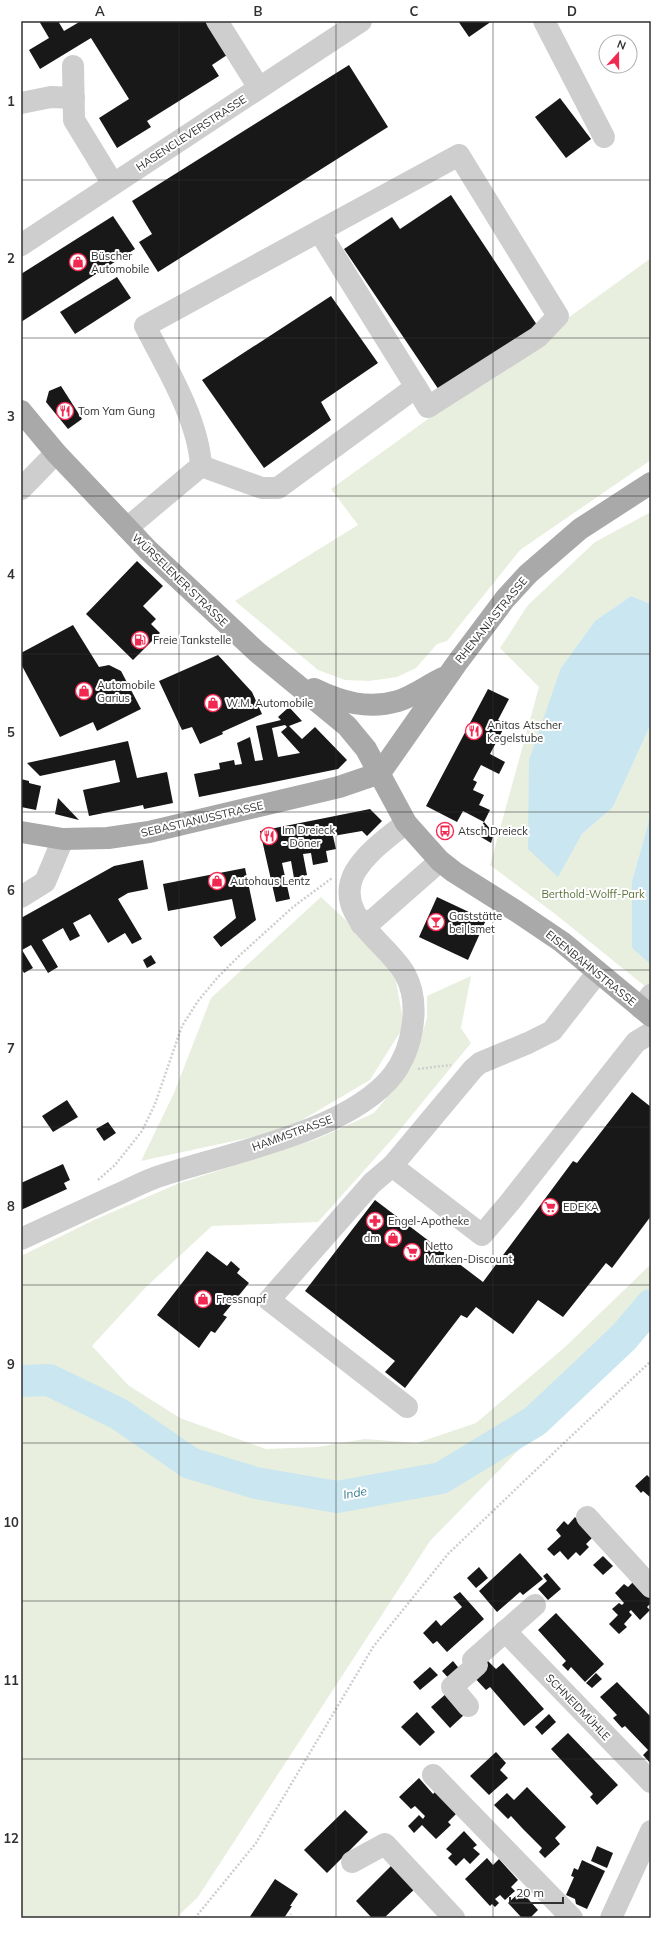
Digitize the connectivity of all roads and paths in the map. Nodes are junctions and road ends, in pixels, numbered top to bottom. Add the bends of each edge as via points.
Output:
1 (217, 21) edge
2 (361, 21) edge
3 (544, 21) edge
4 (73, 66) dead end
5 (259, 88) junction
6 (74, 98) junction
7 (21, 103) edge
8 (604, 137) dead end
9 (113, 184) junction
10 (319, 231) junction
11 (21, 245) edge
12 (416, 387) junction
13 (21, 411) edge
14 (56, 454) junction
15 (201, 466) junction
16 (651, 483) edge
17 (21, 489) edge
18 (127, 528) junction
19 (447, 675) junction
20 (286, 676) junction
21 (380, 773) junction
22 (406, 823) junction
23 (21, 832) edge
24 (63, 839) junction
25 (440, 861) junction
26 (337, 874) dead end
27 (21, 897) edge
28 (362, 924) junction
29 (598, 972) junction
30 (648, 1006) edge
31 (651, 1033) edge
32 (439, 1066) dead end
33 (411, 1071) dead end
34 (392, 1166) junction
35 (95, 1184) dead end
36 (21, 1239) edge
37 (651, 1361) edge
38 (407, 1407) dead end
39 (586, 1517) dead end
40 (651, 1587) edge
41 (535, 1605) dead end
42 (505, 1632) junction
43 (468, 1706) dead end
44 (433, 1775) dead end
45 (651, 1782) edge
46 (651, 1831) edge
47 (352, 1862) dead end
48 (291, 1914) dead end
49 (195, 1918) edge
50 (288, 1918) edge
51 (454, 1918) edge
52 (572, 1918) edge
53 (611, 1918) edge

1 - 5 street
2 - 5 street, HASENCLEVERSTRASSE
3 - 8 street
4 - 6 street
5 - 9 street, HASENCLEVERSTRASSE
6 - 7 street via 51,97
6 - 9 street via 74,120
9 - 11 street, HASENCLEVERSTRASSE
10 - 12 street
10 - 12 street via 459,155 558,316 538,337 428,407
10 - 15 street via 145,326 178,388 200,450
12 - 15 street via 278,488 262,488
13 - 14 main road, WÜRSELENER STRASSE
14 - 17 street
14 - 18 main road, WÜRSELENER STRASSE
15 - 18 street
16 - 19 main road, RHENANIASTRASSE via 580,529 528,574 505,599
18 - 20 main road, WÜRSELENER STRASSE via 228,626
19 - 20 main road via 398,701 374,705 360,705 335,699
19 - 21 main road, RHENANIASTRASSE
20 - 21 main road, WÜRSELENER STRASSE via 347,726 366,749
21 - 22 main road, EISENBAHNSTRASSE
21 - 24 main road, SEBASTIANUSSTRASSE via 339,787 149,832 108,838
22 - 25 main road, EISENBAHNSTRASSE
22 - 28 street, HAMMSTRASSE via 369,854 355,873 350,890 351,908
23 - 24 main road, SEBASTIANUSSTRASSE
24 - 27 street via 45,882
25 - 28 street via 374,919
25 - 29 main road, EISENBAHNSTRASSE via 458,876 516,910 562,942
26 - 35 path via 293,907 239,956 198,1001 182,1026 155,1104 142,1132 116,1165
28 - 36 street, HAMMSTRASSE via 405,974 414,1012 411,1038 393,1074 367,1100 327,1122 278,1140 156,1177
29 - 30 main road, EISENBAHNSTRASSE
29 - 34 street via 552,1031 480,1063 473,1069
31 - 34 street via 636,1042 482,1235
32 - 33 path
34 - 38 street via 372,1183 269,1300
37 - 49 path via 448,1554 373,1647 256,1843
39 - 40 street
41 - 42 street
42 - 43 street via 473,1660 477,1665 452,1688
42 - 45 street, SCHNEIDMÜHLE
44 - 52 street
46 - 53 street
47 - 51 street via 385,1844
48 - 50 path

